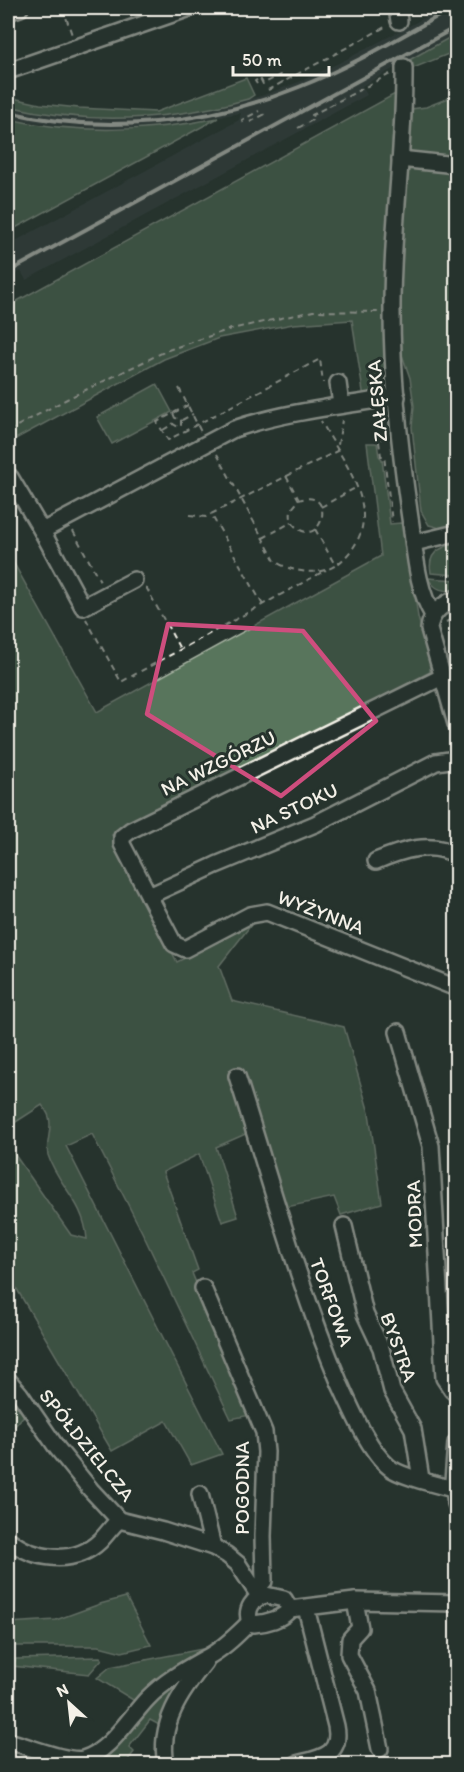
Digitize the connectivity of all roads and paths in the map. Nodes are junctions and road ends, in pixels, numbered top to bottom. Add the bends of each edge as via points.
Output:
1 (20, 8) edge
2 (63, 8) edge
3 (190, 8) edge
4 (8, 12) edge
5 (396, 17) edge
6 (72, 35) dead end
7 (404, 68) joint
8 (8, 71) edge
9 (284, 82) junction
10 (257, 84) dead end
11 (268, 90) dead end
12 (259, 111) dead end
13 (267, 113) dead end
14 (250, 122) dead end
15 (243, 123) dead end
16 (298, 128) dead end
17 (400, 159) junction
18 (456, 165) edge
19 (392, 312) junction
20 (331, 383) joint
21 (179, 388) dead end
22 (397, 397) junction
23 (188, 405) junction
24 (348, 405) junction
25 (378, 407) dead end
26 (173, 413) junction
27 (193, 414) junction
28 (318, 415) dead end
29 (175, 418) junction
30 (182, 420) junction
31 (173, 424) junction
32 (198, 424) junction
33 (180, 427) junction
34 (200, 429) dead end
35 (8, 431) edge
36 (162, 431) junction
37 (182, 432) junction
38 (225, 449) dead end
39 (337, 451) junction
40 (286, 476) junction
41 (10, 477) dead end
42 (357, 488) junction
43 (241, 498) junction
44 (299, 500) junction
45 (321, 507) junction
46 (211, 514) junction
47 (190, 515) dead end
48 (292, 522) junction
49 (393, 522) dead end
50 (69, 524) dead end
51 (315, 528) junction
52 (42, 531) junction
53 (456, 534) edge
54 (263, 538) junction
55 (414, 543) junction
56 (335, 565) junction
57 (329, 569) junction
58 (134, 580) dead end
59 (148, 590) dead end
60 (107, 594) junction
61 (456, 598) edge
62 (263, 604) junction
63 (433, 615) junction
64 (87, 621) dead end
65 (180, 649) junction
66 (442, 677) junction
67 (455, 716) edge
68 (456, 759) edge
69 (456, 855) edge
70 (376, 861) dead end
71 (149, 896) junction
72 (174, 944) joint
73 (456, 988) edge
74 (398, 1032) dead end
75 (237, 1076) dead end
76 (344, 1226) dead end
77 (203, 1288) dead end
78 (8, 1380) edge
79 (456, 1393) edge
80 (456, 1443) edge
81 (421, 1479) junction
82 (200, 1494) dead end
83 (455, 1496) edge
84 (119, 1520) junction
85 (8, 1539) edge
86 (213, 1547) junction
87 (258, 1593) junction
88 (356, 1601) junction
89 (456, 1603) edge
90 (306, 1608) junction
91 (290, 1609) junction
92 (250, 1622) junction
93 (210, 1656) junction
94 (8, 1741) edge
95 (380, 1749) dead end
96 (166, 1764) edge
97 (297, 1764) edge

1 - 4 street
2 - 6 path
3 - 8 street
5 - 9 path
7 - 16 path via 312,115 314,119
7 - 17 street, ZAŁĘSKA
9 - 10 path via 280,75 263,84 260,78 255,81
9 - 11 path
12 - 15 path
13 - 14 path
17 - 18 street
17 - 19 street, ZAŁĘSKA
19 - 22 street, ZAŁĘSKA
19 - 35 path via 314,311 231,329 168,350
20 - 24 street
20 - 32 path via 320,359
21 - 23 path
22 - 24 street
22 - 55 street, ZAŁĘSKA
23 - 26 path
23 - 27 path
24 - 39 path via 356,410 343,412
24 - 52 street via 264,419 234,429
25 - 49 path via 382,441 379,442
26 - 29 path
26 - 36 path via 157,422
27 - 30 path
27 - 32 path
28 - 39 path
29 - 30 path
29 - 31 path
30 - 33 path
31 - 33 path
31 - 36 path
32 - 34 path
32 - 37 path
33 - 37 path
36 - 37 path via 168,440
38 - 43 path via 215,454
39 - 40 path
39 - 42 path
40 - 43 path
40 - 44 path
41 - 52 street
42 - 45 path
42 - 56 path via 363,502 363,526 358,541
43 - 46 path
43 - 54 path
44 - 45 path via 314,500
44 - 48 path via 291,510
45 - 51 path via 323,517
46 - 47 path
46 - 62 path
48 - 51 path via 303,531
48 - 54 path
50 - 60 path
51 - 56 path
52 - 60 street via 83,607
53 - 55 street
54 - 57 path via 282,566 306,571
55 - 63 street, ZAŁĘSKA via 423,595
56 - 57 path
57 - 62 path
58 - 60 street
59 - 65 path
61 - 63 street
62 - 65 path
63 - 66 street, ZAŁĘSKA via 429,629
64 - 65 path via 121,682
66 - 67 street, ZAŁĘSKA
66 - 71 street, NA WZGÓRZU via 131,830 122,837 122,844
68 - 71 street, NA STOKU via 436,762 315,824
69 - 70 street via 428,848 407,849
71 - 72 street, NA WZGÓRZU
72 - 73 street, WYŻYNNA via 185,949 250,915 267,912
74 - 79 street, MODRA via 431,1146 444,1378
75 - 81 street, TORFOWA via 293,1254 348,1402 388,1467
76 - 81 street, BYSTRA via 365,1314 381,1348 392,1391 413,1429
77 - 87 street, POGODNA via 264,1432 264,1581
78 - 84 street, SPÓŁDZIELCZA via 64,1457
80 - 83 street
81 - 83 street, TORFOWA
82 - 86 street
84 - 85 street via 88,1550 59,1558 37,1556
84 - 86 street, SPÓŁDZIELCZA
86 - 87 street, SPÓŁDZIELCZA via 237,1564
87 - 91 street via 284,1599
87 - 92 street, POGODNA via 248,1611
88 - 89 street
88 - 90 street
88 - 95 street via 360,1628 350,1639 349,1654 368,1691
90 - 91 street
90 - 97 street via 338,1741 329,1752
91 - 92 street via 259,1624
92 - 93 street
93 - 94 street via 153,1693 109,1742 84,1759 70,1760
93 - 96 street via 185,1686 168,1722 164,1738

